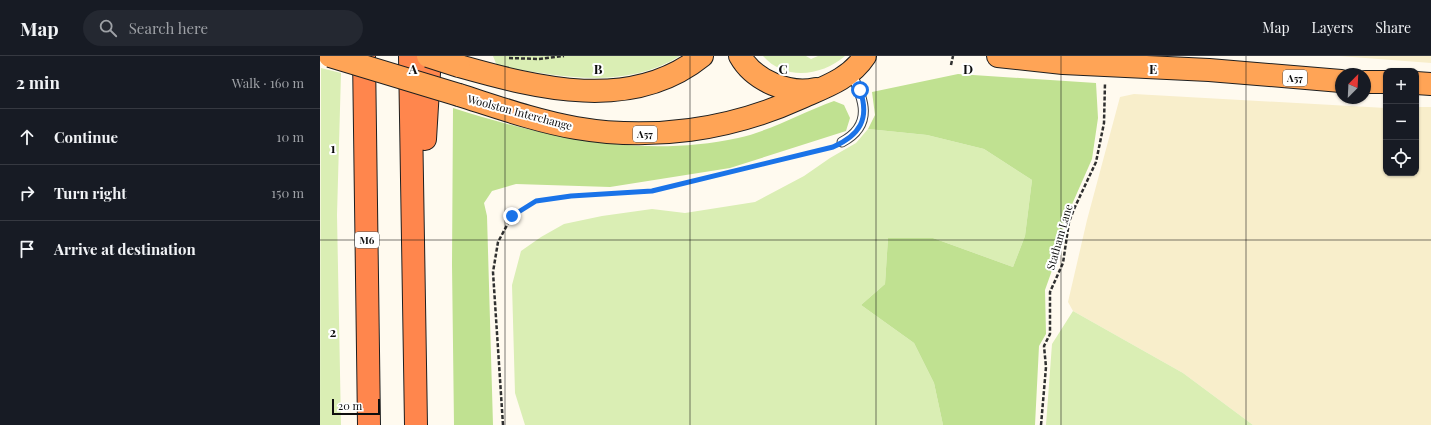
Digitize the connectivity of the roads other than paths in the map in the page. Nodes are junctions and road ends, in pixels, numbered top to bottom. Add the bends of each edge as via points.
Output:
1 (330, 56) edge
2 (364, 56) edge
3 (410, 56) edge
4 (429, 56) edge
5 (702, 56) edge
6 (740, 56) edge
7 (998, 56) edge
8 (1143, 56) edge
9 (863, 62) edge
10 (1209, 70) junction
11 (1335, 80) edge
12 (1371, 82) edge
13 (1383, 82) edge
14 (1419, 83) edge
15 (1431, 84) edge
16 (827, 86) junction
17 (842, 142) road end
18 (414, 288) junction
19 (368, 425) edge
20 (416, 425) edge

1 - 16 highway, Woolston Interchange / A57, bridge via 553,123 597,131 636,134 685,131 738,121 776,110
2 - 19 highway, M6
3 - 18 highway
4 - 5 highway, bridge via 519,83 599,91 655,82 674,75
4 - 18 highway
6 - 16 highway, Woolston Interchange / A57 via 754,73 767,82 781,87 798,90
7 - 10 highway, A57 via 1063,63
8 - 10 highway, A57
9 - 16 highway, Woolston Interchange / A57
9 - 17 lane via 863,116 858,130 851,138
10 - 11 highway, A57
12 - 13 highway
14 - 15 highway
18 - 20 highway

